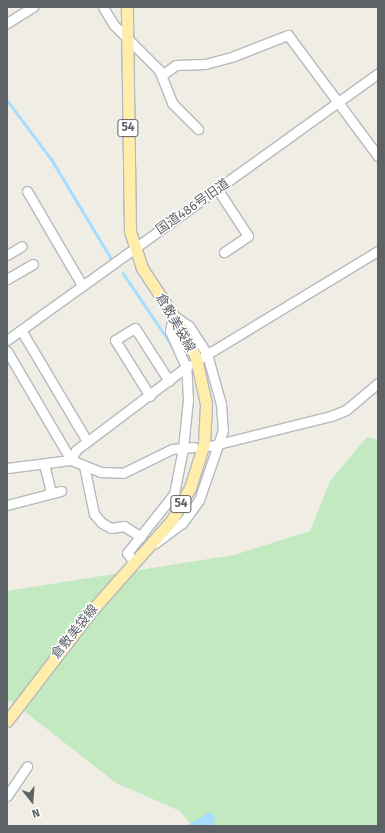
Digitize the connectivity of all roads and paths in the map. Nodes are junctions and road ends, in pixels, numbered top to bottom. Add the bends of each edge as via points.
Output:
1 (33, 7) edge
2 (103, 7) edge
3 (127, 7) edge
4 (7, 23) edge
5 (127, 37) junction
6 (378, 73) edge
7 (162, 74) junction
8 (340, 102) junction
9 (198, 129) dead end
10 (378, 156) edge
11 (218, 190) junction
12 (27, 191) dead end
13 (22, 246) dead end
14 (134, 249) junction
15 (378, 251) edge
16 (224, 252) dead end
17 (7, 255) edge
18 (33, 264) dead end
19 (7, 279) edge
20 (82, 285) junction
21 (173, 315) junction
22 (21, 330) junction
23 (7, 340) edge
24 (7, 350) edge
25 (204, 356) junction
26 (188, 366) junction
27 (169, 381) junction
28 (378, 383) edge
29 (150, 396) junction
30 (88, 441) junction
31 (220, 444) junction
32 (210, 446) dead end
33 (194, 447) dead end
34 (183, 448) junction
35 (71, 460) junction
36 (44, 464) junction
37 (84, 466) junction
38 (7, 468) edge
39 (7, 505) edge
40 (141, 537) junction
41 (143, 552) junction
42 (134, 562) junction
43 (7, 721) edge
44 (27, 766) dead end
45 (7, 796) edge

1 - 4 street
2 - 5 street
3 - 5 main road, 倉敷美袋線 / 54
5 - 7 street
5 - 14 main road, 倉敷美袋線 / 54 via 129,219
6 - 8 street, 国道486号旧道
7 - 8 street via 176,65 205,64 234,56 288,35
7 - 9 street via 172,103
8 - 10 street
8 - 11 street, 国道486号旧道
11 - 14 street, 国道486号旧道
11 - 16 street via 248,236
12 - 20 street
13 - 17 street
14 - 20 street, 国道486号旧道
14 - 21 main road, 倉敷美袋線 / 54
15 - 25 street
18 - 19 street
20 - 22 street, 国道486号旧道
21 - 25 street via 190,326
21 - 26 street via 170,331
21 - 41 main road, 倉敷美袋線 / 54 via 200,373 206,409 204,443 195,476 180,507
22 - 23 street, 国道486号旧道
22 - 30 street
24 - 35 street
25 - 31 street via 222,404
26 - 27 street
26 - 34 street via 188,400
27 - 29 street
27 - 29 street via 135,328 115,340
28 - 31 street via 346,410
29 - 30 street
30 - 35 street via 76,450
31 - 32 street
31 - 41 street via 200,500 182,523
33 - 34 street
34 - 37 street via 172,449 123,472 100,472
34 - 40 street via 174,494
35 - 36 street
35 - 37 street
36 - 38 street
36 - 39 street via 56,492
37 - 40 street via 94,514 102,524 111,528 124,526
40 - 42 street via 127,553
41 - 42 main road, 倉敷美袋線 / 54
42 - 43 main road, 倉敷美袋線 / 54
44 - 45 street

